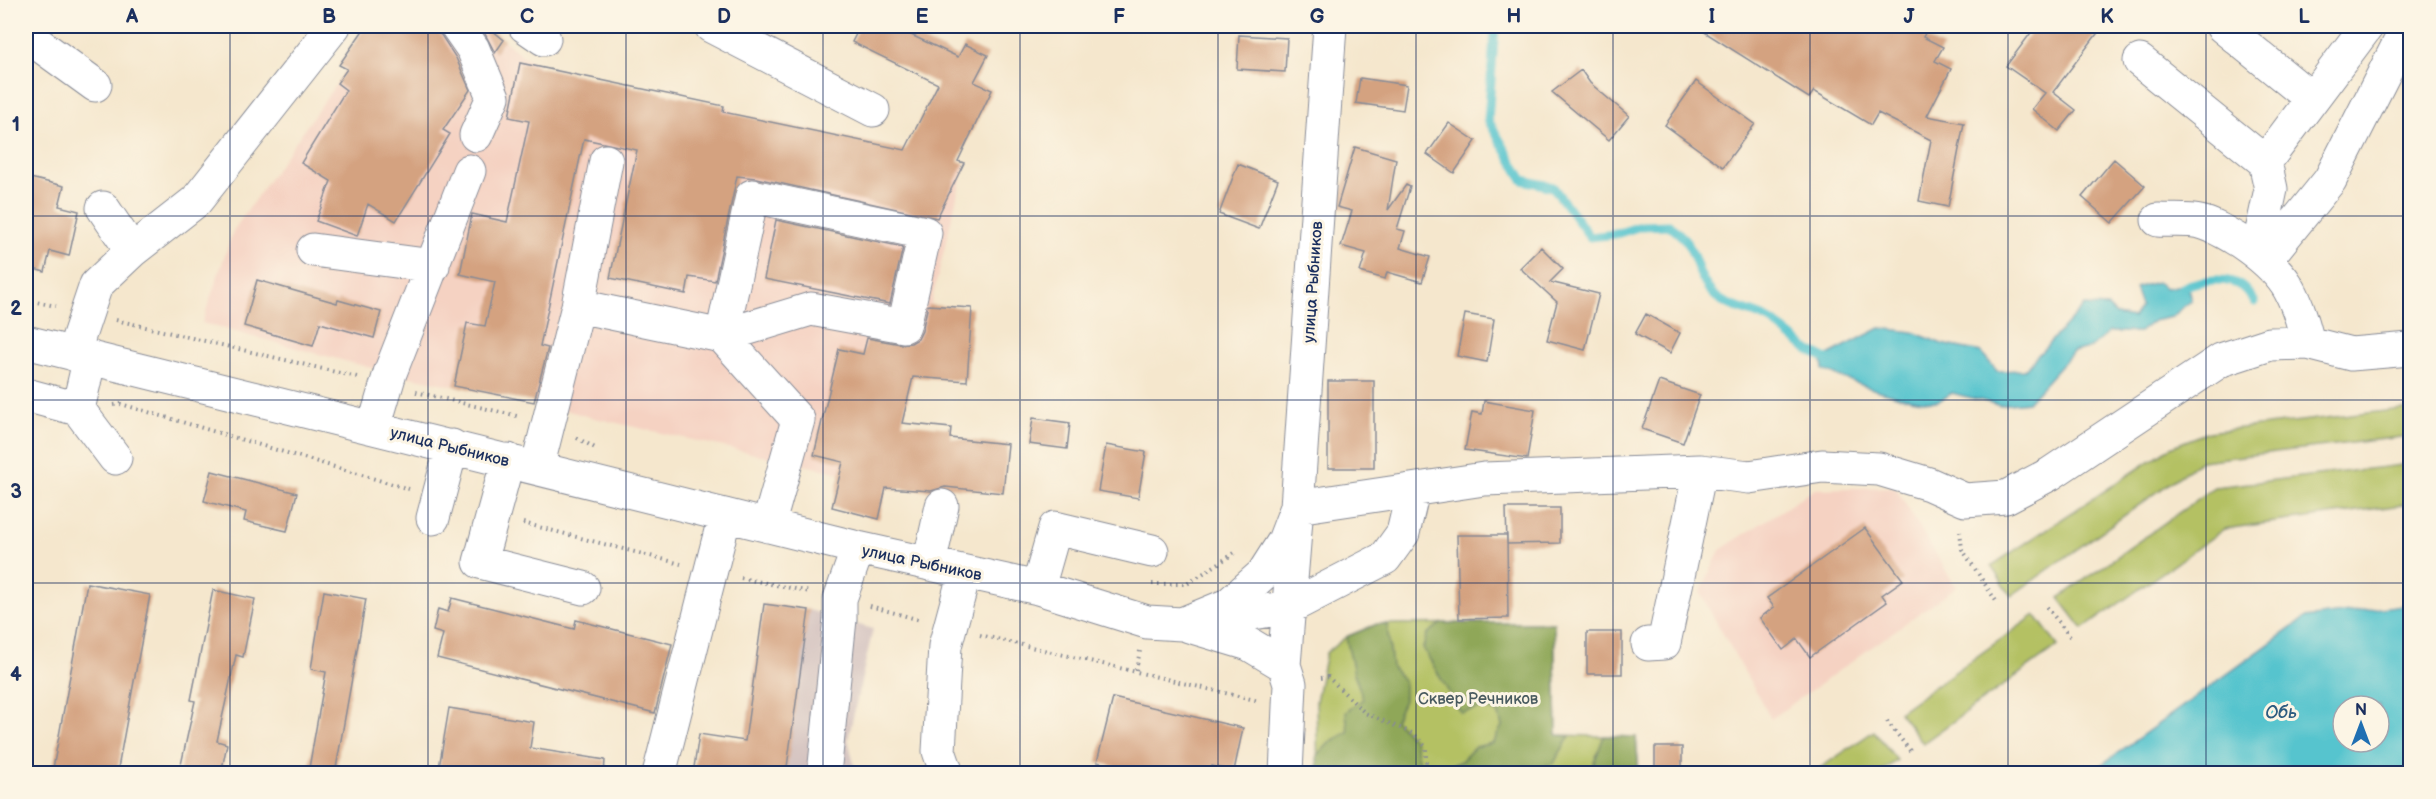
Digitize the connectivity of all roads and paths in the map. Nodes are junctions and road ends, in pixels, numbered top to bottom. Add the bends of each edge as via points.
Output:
1 (334, 26) edge
2 (457, 26) edge
3 (711, 26) edge
4 (1330, 26) edge
5 (2222, 26) edge
6 (2408, 26) edge
7 (2354, 30) edge
8 (26, 35) edge
9 (2140, 61) dead end
10 (95, 86) dead end
11 (2313, 99) junction
12 (873, 110) dead end
13 (476, 135) dead end
14 (606, 161) dead end
15 (2265, 162) junction
16 (469, 171) dead end
17 (103, 208) dead end
18 (2158, 220) dead end
19 (313, 250) dead end
20 (132, 251) junction
21 (2266, 259) junction
22 (433, 266) junction
23 (578, 306) junction
24 (722, 336) junction
25 (26, 342) edge
26 (2308, 343) junction
27 (2410, 350) edge
28 (81, 355) junction
29 (26, 395) edge
30 (78, 409) junction
31 (374, 427) junction
32 (453, 446) junction
33 (115, 458) dead end
34 (523, 464) junction
35 (1700, 471) junction
36 (1413, 491) junction
37 (1965, 500) junction
38 (942, 506) dead end
39 (1297, 507) junction
40 (725, 515) junction
41 (433, 518) dead end
42 (768, 526) junction
43 (858, 548) junction
44 (1152, 551) dead end
45 (929, 564) junction
46 (965, 572) junction
47 (583, 588) dead end
48 (1038, 588) junction
49 (1998, 604) dead end
50 (1290, 607) junction
51 (2047, 607) dead end
52 (1182, 624) junction
53 (2071, 638) dead end
54 (1648, 644) dead end
55 (1287, 675) junction
56 (1887, 721) dead end
57 (1911, 752) dead end
58 (658, 774) edge
59 (824, 774) edge
60 (947, 774) edge
61 (1286, 774) edge
62 (1426, 774) edge

1 - 20 street via 196,201
2 - 13 street via 473,49 494,97
3 - 12 street
4 - 39 street, улица Рыбников
5 - 11 street
6 - 21 street via 2330,180
7 - 11 street
8 - 10 street
9 - 15 street
11 - 15 street
14 - 23 street
15 - 21 street via 2271,189 2261,236
16 - 22 street
17 - 20 street
18 - 21 street via 2200,222 2230,235
19 - 22 street
20 - 28 street via 96,285
21 - 26 street via 2285,280 2301,315
22 - 31 street via 390,373
23 - 24 street
23 - 34 street
24 - 24 street via 752,196 925,233 904,326 811,309
24 - 42 street via 798,420
25 - 28 street, улица Рыбников
26 - 27 street via 2351,354
26 - 37 street via 2270,344 2221,360 2050,474 2006,497
28 - 30 street
28 - 31 street, улица Рыбников
29 - 30 street
30 - 33 street
31 - 32 street, улица Рыбников
32 - 34 street, улица Рыбников
32 - 41 street
34 - 40 street, улица Рыбников
34 - 47 street via 480,562
35 - 36 street via 1484,479
35 - 37 street via 1749,477 1822,466 1879,469
35 - 54 street via 1664,643
36 - 39 street
36 - 50 street via 1403,533 1385,558
37 - 49 path via 1959,520 1962,549
38 - 45 street
39 - 50 street
39 - 52 street, улица Рыбников via 1284,541 1263,574 1228,605
40 - 42 street, улица Рыбников
40 - 58 street
42 - 43 street, улица Рыбников
43 - 45 street, улица Рыбников
43 - 59 street via 840,598
44 - 48 street via 1055,528
45 - 46 street, улица Рыбников
46 - 48 street, улица Рыбников
46 - 60 street via 945,646 939,751
48 - 52 street, улица Рыбников via 1147,622
50 - 52 street
50 - 55 street
51 - 53 path
52 - 55 street via 1249,644
55 - 61 street
55 - 62 path via 1328,677 1365,713 1414,734 1426,747
56 - 57 path

